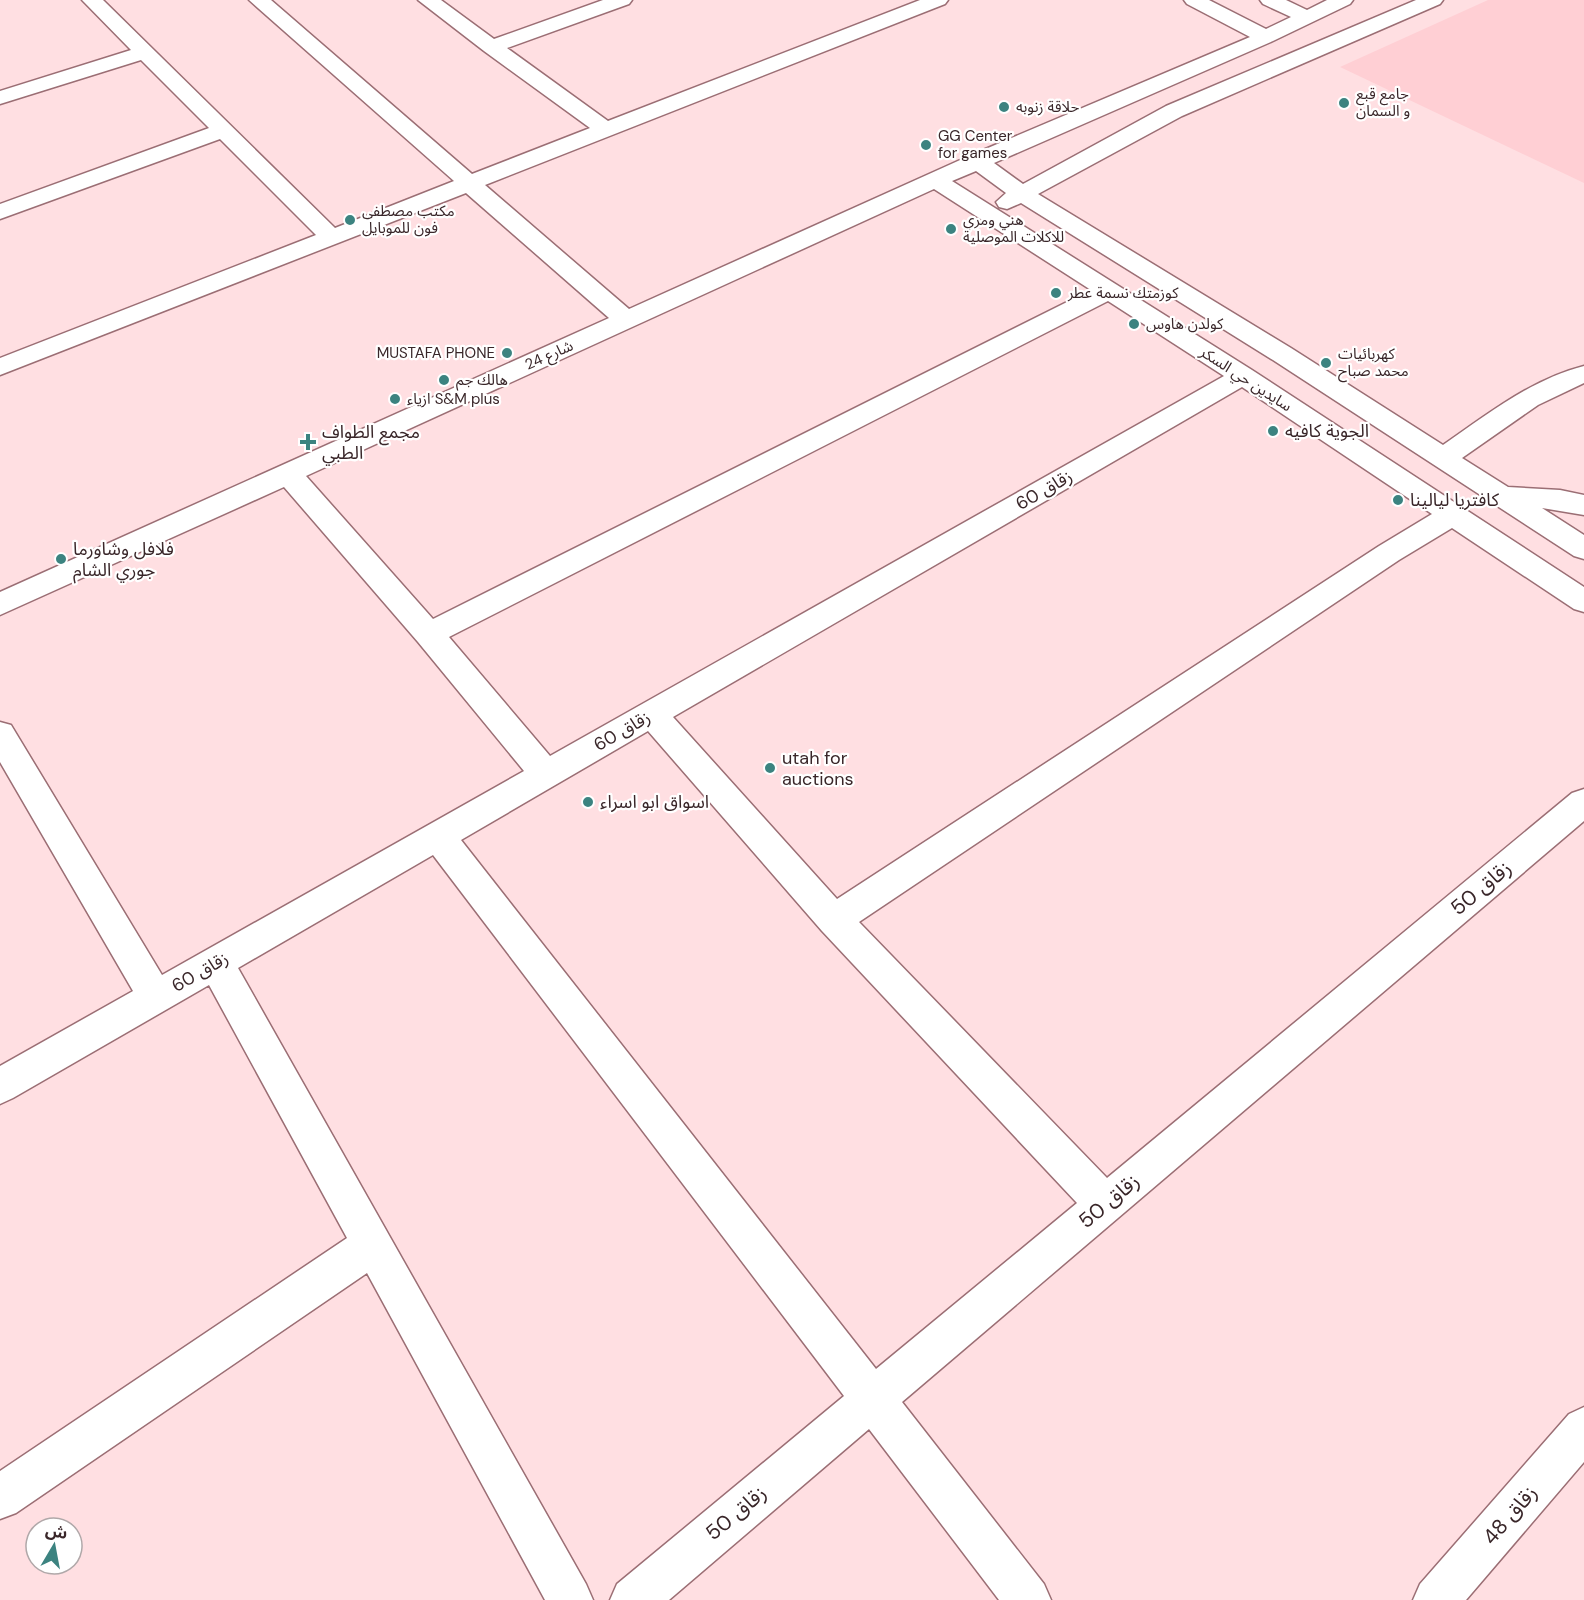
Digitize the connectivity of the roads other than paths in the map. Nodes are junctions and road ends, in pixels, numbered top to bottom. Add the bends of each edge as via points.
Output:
1 (92, 0) edge
2 (259, 0) edge
3 (428, 0) edge
4 (622, 0) edge
5 (938, 0) edge
6 (1270, 0) edge
7 (1343, 0) edge
8 (1433, 0) edge
9 (1202, 1) edge
10 (1306, 17) junction
11 (1266, 37) junction
12 (491, 47) junction
13 (144, 53) junction
14 (0, 98) edge
15 (606, 130) junction
16 (221, 131) junction
17 (977, 161) junction
18 (934, 180) junction
19 (471, 183) junction
20 (1022, 194) junction
21 (0, 212) edge
22 (987, 213) junction
23 (331, 237) junction
24 (1108, 291) junction
25 (626, 320) junction
26 (0, 367) edge
27 (1584, 374) edge
28 (1244, 376) junction
29 (1443, 458) junction
30 (288, 474) junction
31 (1500, 496) junction
32 (1584, 505) edge
33 (1452, 514) junction
34 (1584, 549) edge
35 (1584, 601) edge
36 (0, 604) edge
37 (429, 634) junction
38 (652, 714) junction
39 (0, 734) edge
40 (546, 774) junction
41 (1584, 802) edge
42 (438, 836) junction
43 (834, 920) junction
44 (216, 963) junction
45 (156, 997) junction
46 (0, 1086) edge
47 (1105, 1204) junction
48 (373, 1245) junction
49 (871, 1400) junction
50 (1584, 1429) edge
51 (0, 1497) edge
52 (570, 1600) edge
53 (633, 1600) edge
54 (1028, 1600) edge
55 (1436, 1600) edge

1 - 13 street
2 - 19 street
3 - 12 street
4 - 12 street
5 - 15 street
6 - 10 street
7 - 10 street, شارع 24
8 - 20 street via 1174,111
9 - 11 street
10 - 11 street, شارع 24
11 - 17 street, شارع 24
12 - 15 street
13 - 14 street
13 - 16 street
15 - 19 street
16 - 21 street
16 - 23 street
17 - 18 street, شارع 24
17 - 20 street
18 - 22 street, سايدين حي السكر
18 - 25 street, شارع 24
19 - 23 street
19 - 25 street
20 - 22 street
20 - 29 street
22 - 24 street, سايدين حي السكر
23 - 26 street
24 - 28 street, سايدين حي السكر
24 - 37 street
25 - 30 street, شارع 24
27 - 29 street via 1542,392
28 - 33 street, سايدين حي السكر
28 - 38 street, زقاق 60
29 - 31 street
30 - 36 street, شارع 24
30 - 37 street
31 - 32 street
31 - 34 street
33 - 35 street, سايدين حي السكر
33 - 43 street
37 - 40 street
38 - 40 street, زقاق 60
38 - 43 street
39 - 45 street
40 - 42 street, زقاق 60
41 - 47 street, زقاق 50
42 - 44 street, زقاق 60
42 - 49 street
43 - 47 street
44 - 45 street, زقاق 60
44 - 48 street
45 - 46 street, زقاق 60
47 - 49 street, زقاق 50
48 - 51 street
48 - 52 street
49 - 53 street, زقاق 50
49 - 54 street
50 - 55 street, زقاق 48

